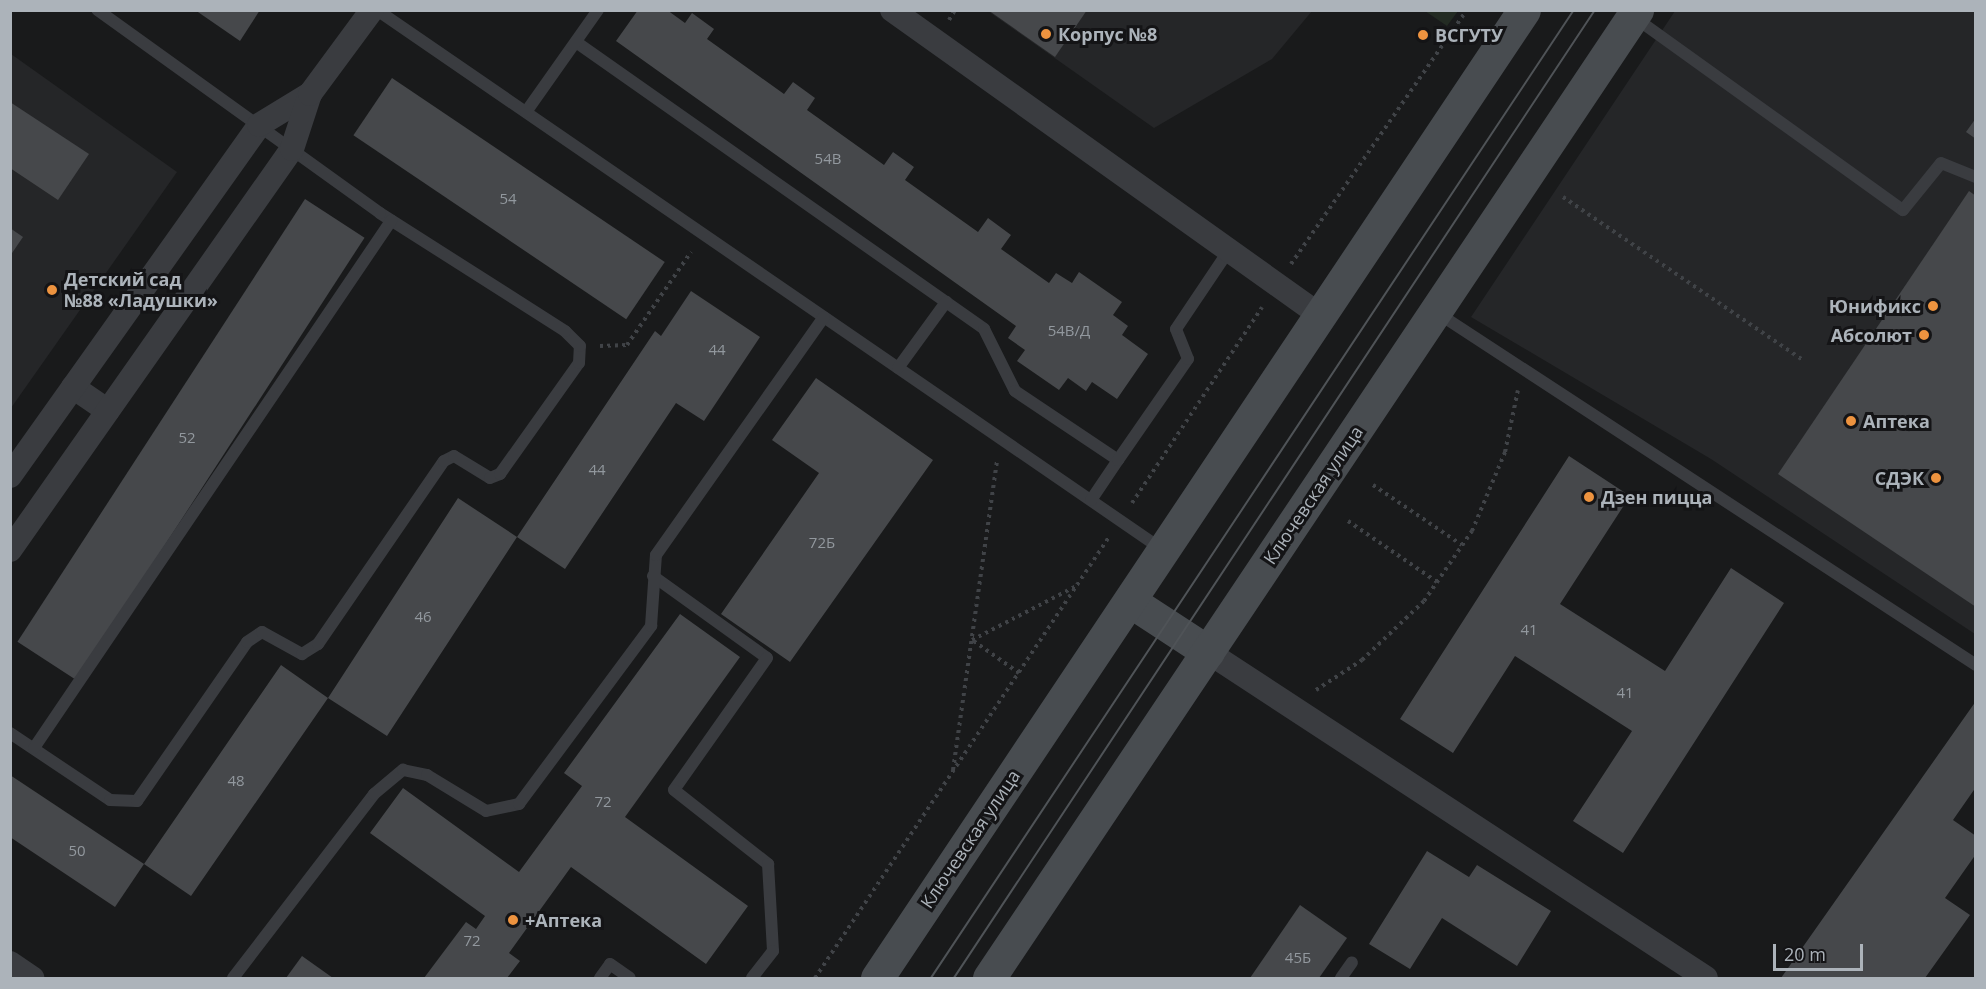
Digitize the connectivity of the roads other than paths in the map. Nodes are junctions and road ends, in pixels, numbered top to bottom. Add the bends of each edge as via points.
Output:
1 (97, 10) edge
2 (372, 10) edge
3 (377, 10) edge
4 (598, 10) edge
5 (892, 10) edge
6 (1524, 10) edge
7 (1635, 14) edge
8 (576, 42) junction
9 (310, 94) junction
10 (526, 112) junction
11 (259, 124) junction
12 (292, 149) junction
13 (1976, 177) edge
14 (391, 221) junction
15 (1229, 250) junction
16 (946, 302) junction
17 (1436, 312) junction
18 (1321, 316) junction
19 (824, 317) junction
20 (898, 368) junction
21 (73, 387) junction
22 (108, 411) junction
23 (1118, 460) junction
24 (10, 476) edge
25 (1091, 500) junction
26 (10, 550) edge
27 (1164, 550) junction
28 (653, 576) junction
29 (1130, 601) junction
30 (1208, 652) junction
31 (1976, 665) edge
32 (10, 733) edge
33 (34, 748) junction
34 (1352, 962) dead end
35 (10, 963) edge
36 (32, 978) edge
37 (232, 978) edge
38 (600, 978) edge
39 (630, 978) edge
40 (752, 978) edge
41 (877, 978) edge
42 (989, 978) edge
43 (1341, 978) edge
44 (1706, 978) edge

1 - 11 lane
2 - 9 street
3 - 10 lane
4 - 8 lane
5 - 15 street
6 - 18 main road, Ключевская улица
7 - 13 lane via 1903,210 1941,163
7 - 17 main road, Ключевская улица
8 - 10 lane
8 - 16 lane
9 - 11 street
9 - 12 street
10 - 19 lane
11 - 12 lane
11 - 21 street
12 - 14 lane
12 - 22 street
14 - 33 lane
14 - 33 lane via 564,331 580,346 579,363 500,474 490,478 454,456 444,461 318,644 302,654 262,632 247,642 137,801 110,800
15 - 18 street
15 - 23 lane via 1176,329 1188,359
16 - 20 lane
16 - 23 lane via 984,329 1015,391
17 - 30 main road, Ключевская улица
17 - 31 lane
18 - 27 main road, Ключевская улица
19 - 20 lane
19 - 28 lane via 656,555
20 - 25 lane
21 - 22 street
21 - 24 street
22 - 26 street
23 - 25 lane
25 - 27 lane
27 - 29 main road, Ключевская улица
28 - 37 lane via 651,626 519,804 486,811 427,775 403,770 374,794
28 - 40 lane via 767,658 674,790 768,864 773,951
29 - 30 main road
29 - 41 main road, Ключевская улица
30 - 42 main road, Ключевская улица
30 - 44 street
32 - 33 lane
34 - 43 lane
35 - 36 street
38 - 39 lane via 610,964

